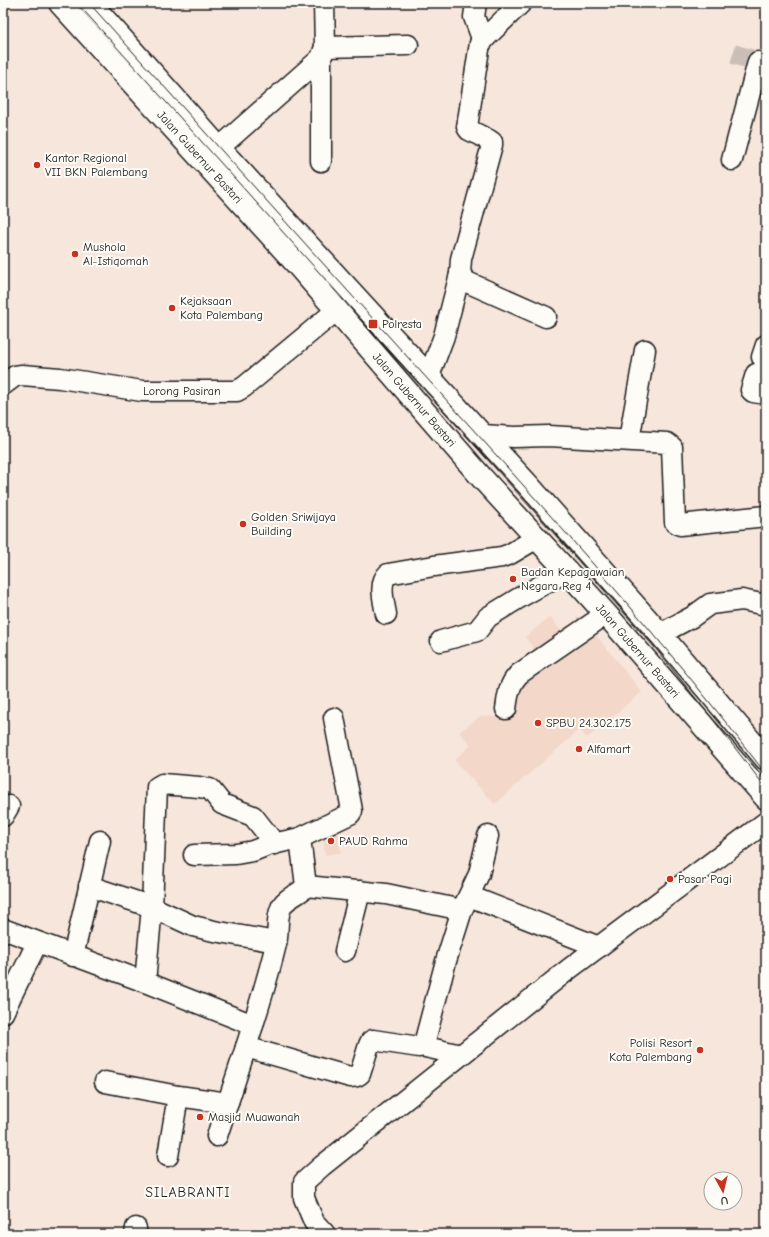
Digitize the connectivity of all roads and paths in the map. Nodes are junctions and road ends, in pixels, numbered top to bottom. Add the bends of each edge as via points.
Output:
1 (60, 3) edge
2 (90, 3) edge
3 (324, 3) edge
4 (476, 3) edge
5 (521, 3) edge
6 (483, 41) junction
7 (408, 45) dead end
8 (323, 52) junction
9 (758, 62) dead end
10 (220, 148) junction
11 (732, 160) dead end
12 (321, 161) dead end
13 (460, 274) junction
14 (337, 310) junction
15 (546, 317) dead end
16 (645, 350) dead end
17 (761, 358) edge
18 (429, 376) junction
19 (3, 385) edge
20 (766, 394) edge
21 (483, 435) junction
22 (629, 440) junction
23 (529, 486) junction
24 (507, 505) junction
25 (766, 516) edge
26 (537, 538) junction
27 (567, 571) junction
28 (766, 605) edge
29 (386, 614) dead end
30 (606, 614) junction
31 (660, 634) junction
32 (441, 641) dead end
33 (506, 709) dead end
34 (334, 718) dead end
35 (766, 759) edge
36 (766, 798) edge
37 (766, 822) edge
38 (488, 836) dead end
39 (300, 838) junction
40 (100, 841) dead end
41 (275, 844) junction
42 (194, 856) dead end
43 (89, 886) junction
44 (306, 886) junction
45 (360, 891) junction
46 (465, 903) junction
47 (152, 907) junction
48 (3, 929) edge
49 (276, 942) junction
50 (37, 943) junction
51 (599, 948) junction
52 (345, 951) dead end
53 (73, 956) junction
54 (145, 982) junction
55 (3, 1013) edge
56 (253, 1025) junction
57 (421, 1046) junction
58 (246, 1047) junction
59 (461, 1055) junction
60 (105, 1082) dead end
61 (178, 1096) junction
62 (228, 1104) junction
63 (217, 1136) dead end
64 (168, 1156) dead end
65 (325, 1234) edge

1 - 14 highway, Jalan Gubernur Bastari
2 - 10 highway, Jalan Gubernur Bastari
3 - 8 street
4 - 6 street via 474,17
5 - 6 street
6 - 13 street via 480,43 467,127 492,142 492,145 461,259
7 - 8 street
8 - 10 street
8 - 12 street
9 - 11 street
10 - 18 highway, Jalan Gubernur Bastari
13 - 15 street via 467,282
13 - 18 street via 444,336
14 - 19 street, Lorong Pasiran via 237,391 142,391 60,378 22,375 15,376
14 - 24 highway, Jalan Gubernur Bastari
16 - 22 street
17 - 20 street via 751,390
18 - 21 highway, Jalan Gubernur Bastari
21 - 22 street
21 - 23 highway, Jalan Gubernur Bastari
22 - 25 street via 667,443 672,447 677,524
23 - 24 highway
23 - 31 highway, Jalan Gubernur Bastari
24 - 26 highway, Jalan Gubernur Bastari
26 - 27 highway, Jalan Gubernur Bastari
26 - 29 street via 502,557 388,574 382,583
27 - 30 highway, Jalan Gubernur Bastari
27 - 32 street via 488,617 477,631
28 - 31 street via 742,600 710,604
30 - 33 street via 519,674 511,684
30 - 36 highway, Jalan Gubernur Bastari
31 - 35 highway, Jalan Gubernur Bastari
34 - 39 street via 352,811
37 - 51 street
38 - 46 street via 479,874
39 - 41 street
39 - 44 street
40 - 43 street
41 - 42 street via 242,853
41 - 47 street via 253,816 222,804 210,789 162,784 157,787
43 - 47 street
43 - 53 street
44 - 45 street
44 - 49 street via 281,906
45 - 46 street
45 - 52 street
46 - 51 street
46 - 57 street via 446,961 424,1044
47 - 49 street via 193,926
47 - 54 street
48 - 50 street
49 - 56 street
50 - 53 street
50 - 55 street
51 - 59 street
53 - 54 street
54 - 56 street
56 - 58 street
57 - 58 street via 373,1040 357,1076
57 - 59 street
58 - 62 street
59 - 65 street via 304,1182 304,1198 314,1222
60 - 61 street
61 - 62 street
61 - 64 street
62 - 63 street

